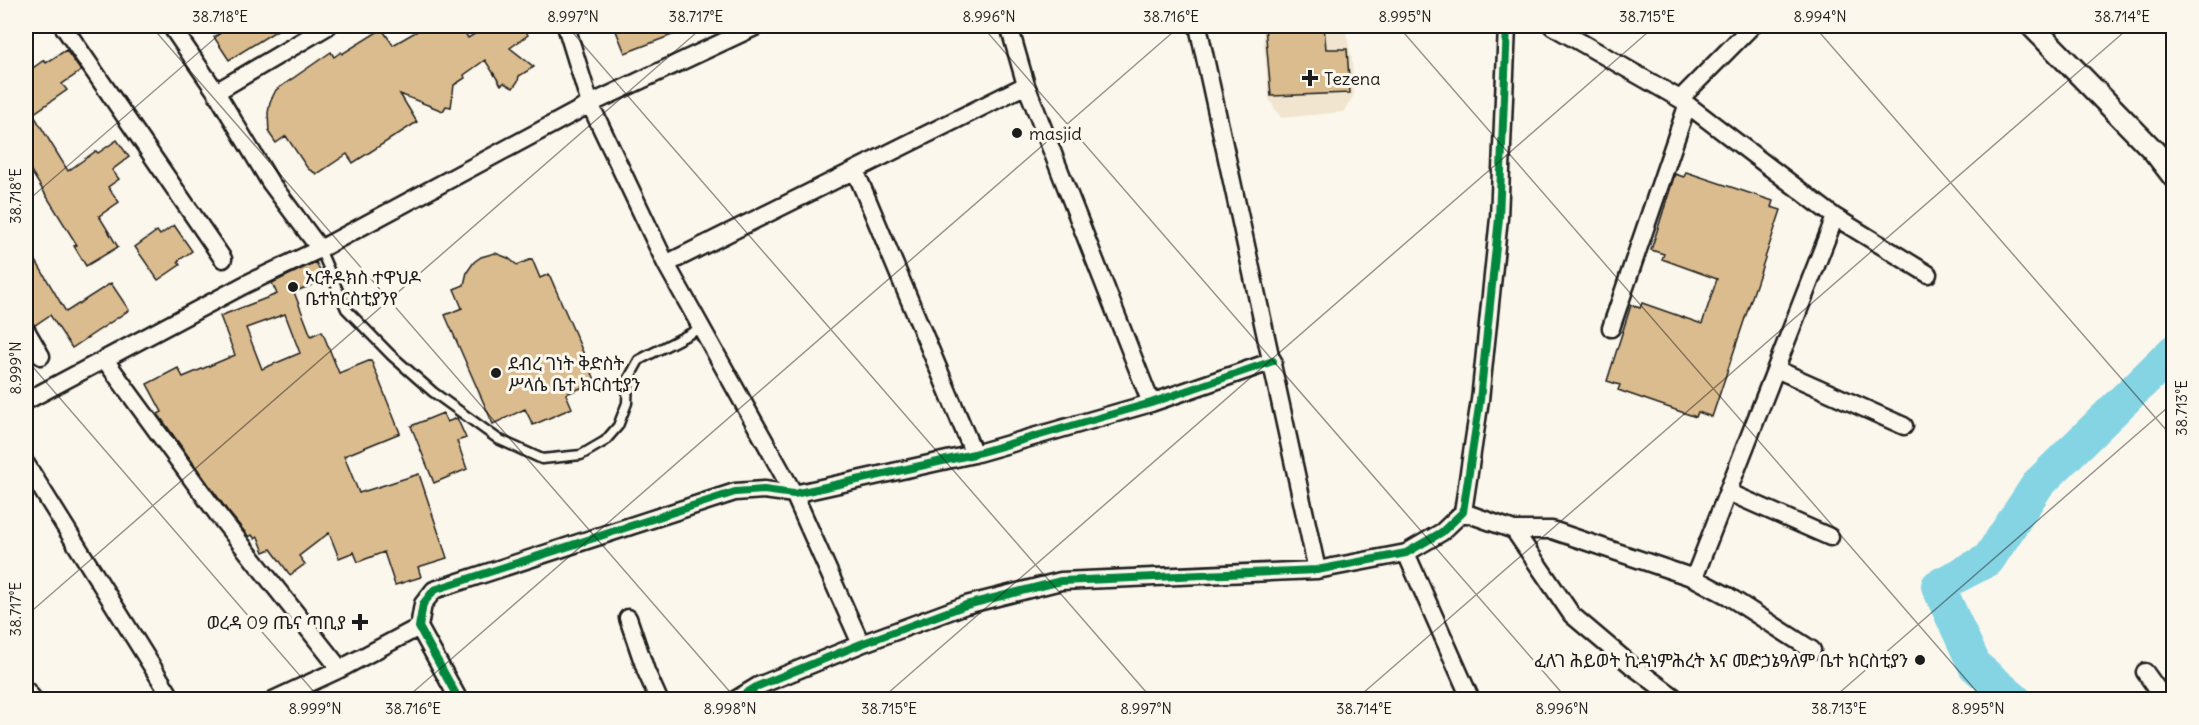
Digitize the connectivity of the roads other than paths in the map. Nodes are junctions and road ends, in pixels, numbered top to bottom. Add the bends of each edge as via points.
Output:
1 (63, 26) edge
2 (171, 26) edge
3 (328, 26) edge
4 (566, 26) edge
5 (757, 26) edge
6 (1008, 26) edge
7 (1198, 26) edge
8 (1507, 26) edge
9 (1552, 26) edge
10 (1751, 26) edge
11 (2032, 26) edge
12 (1026, 85) junction
13 (216, 92) junction
14 (1683, 103) junction
15 (590, 105) junction
16 (855, 170) junction
17 (2174, 177) edge
18 (1835, 217) junction
19 (320, 249) junction
20 (223, 259) dead end
21 (666, 264) junction
22 (1928, 274) dead end
23 (701, 328) junction
24 (1611, 328) dead end
25 (26, 330) edge
26 (41, 356) dead end
27 (105, 360) junction
28 (1273, 361) junction
29 (1776, 369) junction
30 (26, 401) edge
31 (1150, 404) junction
32 (1904, 426) dead end
33 (974, 454) junction
34 (26, 464) edge
35 (1728, 492) junction
36 (794, 494) junction
37 (1463, 512) junction
38 (1514, 530) junction
39 (1830, 537) dead end
40 (1406, 553) junction
41 (1317, 570) junction
42 (1694, 578) junction
43 (628, 618) dead end
44 (419, 627) junction
45 (861, 644) junction
46 (1812, 650) dead end
47 (340, 669) junction
48 (2145, 672) dead end
49 (26, 690) edge
50 (761, 693) edge
51 (33, 699) edge
52 (173, 699) edge
53 (273, 699) edge
54 (459, 699) edge
55 (660, 699) edge
56 (735, 699) edge
57 (1471, 699) edge
58 (1678, 699) edge
59 (2165, 699) edge

1 - 20 street
2 - 13 street
3 - 13 street
4 - 15 street
5 - 15 street
6 - 12 street
7 - 28 street
8 - 37 street via 1499,218
9 - 14 street
10 - 14 street
11 - 17 street via 2154,151
12 - 16 street
12 - 31 street
13 - 19 street via 270,182
14 - 18 street
14 - 24 street
15 - 19 street
15 - 21 street
16 - 21 street
16 - 33 street
18 - 22 street
18 - 29 street
19 - 23 lane via 346,309 391,355 433,392 498,439 542,459 581,455 605,441 618,426 627,402 628,380 639,360
19 - 27 street
21 - 23 street
23 - 36 street
25 - 26 street
27 - 30 street
27 - 47 street via 219,516
28 - 31 street
28 - 41 street
29 - 32 street
29 - 35 street
31 - 33 street
33 - 36 street
34 - 52 street
35 - 39 street
35 - 42 street
36 - 44 street via 735,492 434,591 423,604
36 - 45 street
37 - 38 street
37 - 40 street via 1442,532
38 - 42 street via 1552,530
38 - 58 street via 1572,615
40 - 41 street
40 - 57 street
41 - 45 street via 1061,581 966,605
42 - 46 street
43 - 55 street
44 - 47 street
44 - 54 street
45 - 50 street
47 - 53 street
48 - 59 street
49 - 51 street
50 - 56 street

